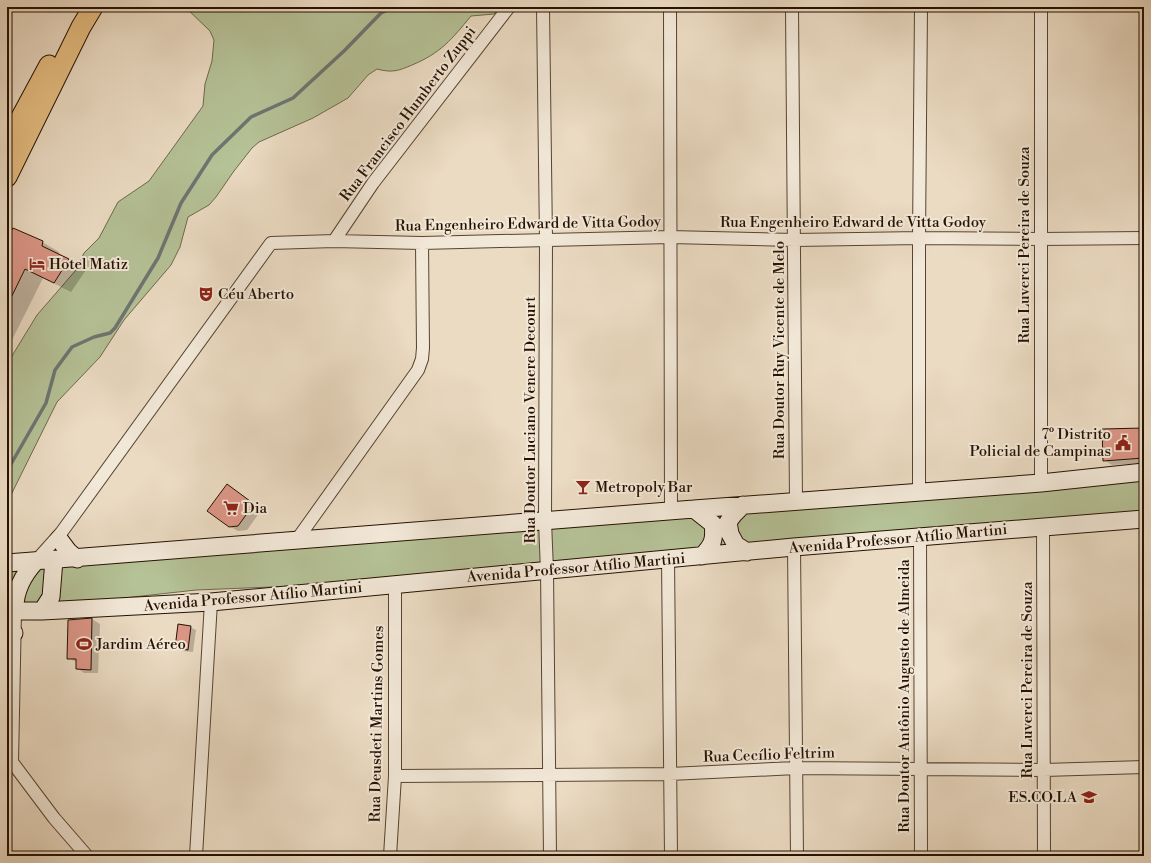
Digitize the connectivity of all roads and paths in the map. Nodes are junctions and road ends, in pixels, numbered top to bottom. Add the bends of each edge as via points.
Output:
1 (79, 7) edge
2 (93, 7) edge
3 (509, 7) edge
4 (543, 7) edge
5 (670, 7) edge
6 (792, 7) edge
7 (921, 7) edge
8 (1041, 7) edge
9 (7, 143) edge
10 (7, 177) edge
11 (670, 237) junction
12 (919, 238) junction
13 (1144, 238) edge
14 (1040, 239) junction
15 (546, 240) junction
16 (795, 240) junction
17 (334, 241) junction
18 (422, 243) junction
19 (1144, 472) edge
20 (1041, 483) junction
21 (919, 493) junction
22 (796, 501) junction
23 (743, 505) junction
24 (694, 509) junction
25 (671, 511) junction
26 (1144, 519) edge
27 (545, 521) junction
28 (1043, 527) junction
29 (60, 536) junction
30 (920, 537) junction
31 (296, 540) junction
32 (794, 547) junction
33 (747, 552) junction
34 (702, 556) junction
35 (77, 559) junction
36 (668, 559) junction
37 (54, 560) junction
38 (36, 561) junction
39 (7, 563) edge
40 (547, 571) junction
41 (395, 593) dead end
42 (212, 602) junction
43 (42, 611) junction
44 (11, 621) edge
45 (1144, 767) edge
46 (796, 768) junction
47 (920, 770) junction
48 (1044, 770) junction
49 (550, 774) junction
50 (670, 774) junction
51 (396, 776) junction
52 (87, 856) edge
53 (196, 856) edge
54 (390, 856) edge
55 (550, 856) edge
56 (671, 856) edge
57 (797, 856) edge
58 (921, 856) edge
59 (1044, 856) edge

1 - 9 main road
2 - 10 main road
3 - 17 street, Rua Francisco Humberto Zuppi via 373,183
4 - 15 street, Rua Doutor Luciano Venere Decourt
5 - 11 street
6 - 16 street, Rua Doutor Ruy Vicente de Melo
7 - 12 street
8 - 14 street, Rua Luverci Pereira de Souza
11 - 15 street, Rua Engenheiro Edward de Vitta Godoy
11 - 16 street, Rua Engenheiro Edward de Vitta Godoy
11 - 25 street
12 - 14 street, Rua Engenheiro Edward de Vitta Godoy
12 - 16 street, Rua Engenheiro Edward de Vitta Godoy
12 - 21 street
13 - 14 street, Rua Engenheiro Edward de Vitta Godoy
14 - 20 street, Rua Luverci Pereira de Souza
15 - 18 street, Rua Engenheiro Edward de Vitta Godoy
15 - 27 street, Rua Doutor Luciano Venere Decourt
16 - 22 street, Rua Doutor Ruy Vicente de Melo
17 - 18 street, Rua Engenheiro Edward de Vitta Godoy
17 - 29 street, Rua Engenheiro Edward de Vitta Godoy via 271,243
18 - 31 street via 423,348 418,370
19 - 20 main road
20 - 21 main road
21 - 22 main road
22 - 23 main road
23 - 24 main road
23 - 33 main road via 728,522 730,534 736,545
24 - 25 main road
24 - 34 main road via 713,524 711,547
25 - 27 main road
26 - 28 main road, Avenida Professor Atílio Martini
27 - 31 main road
27 - 40 street, Rua Doutor Luciano Venere Decourt
28 - 30 main road, Avenida Professor Atílio Martini
28 - 48 street, Rua Luverci Pereira de Souza
29 - 35 main road via 68,551
29 - 37 street, Rua Engenheiro Edward de Vitta Godoy
29 - 38 street, Rua Engenheiro Edward de Vitta Godoy
30 - 32 main road, Avenida Professor Atílio Martini
30 - 47 street, Rua Doutor Antônio Augusto de Almeida
31 - 35 main road
32 - 33 main road, Avenida Professor Atílio Martini
32 - 46 street
33 - 34 main road, Avenida Professor Atílio Martini
34 - 36 main road, Avenida Professor Atílio Martini
35 - 37 main road
36 - 40 main road, Avenida Professor Atílio Martini
36 - 50 street
37 - 38 main road
37 - 43 main road via 51,597
38 - 39 main road
38 - 44 main road via 20,584
40 - 42 main road, Avenida Professor Atílio Martini
40 - 49 street, Rua Doutor Luciano Venere Decourt
41 - 51 street, Rua Deusdeti Martins Gomes
42 - 43 main road, Avenida Professor Atílio Martini
42 - 53 street
43 - 44 main road, Avenida Professor Atílio Martini
44 - 52 street via 12,762 54,818
45 - 48 street, Rua Cecílio Feltrim
46 - 47 street, Rua Cecílio Feltrim
46 - 50 street, Rua Cecílio Feltrim
46 - 57 street
47 - 48 street, Rua Cecílio Feltrim
47 - 58 street, Rua Doutor Antônio Augusto de Almeida
48 - 59 street, Rua Luverci Pereira de Souza
49 - 50 street, Rua Cecílio Feltrim
49 - 51 street, Rua Cecílio Feltrim
49 - 55 street, Rua Doutor Luciano Venere Decourt
50 - 56 street
51 - 54 street, Rua Deusdeti Martins Gomes

